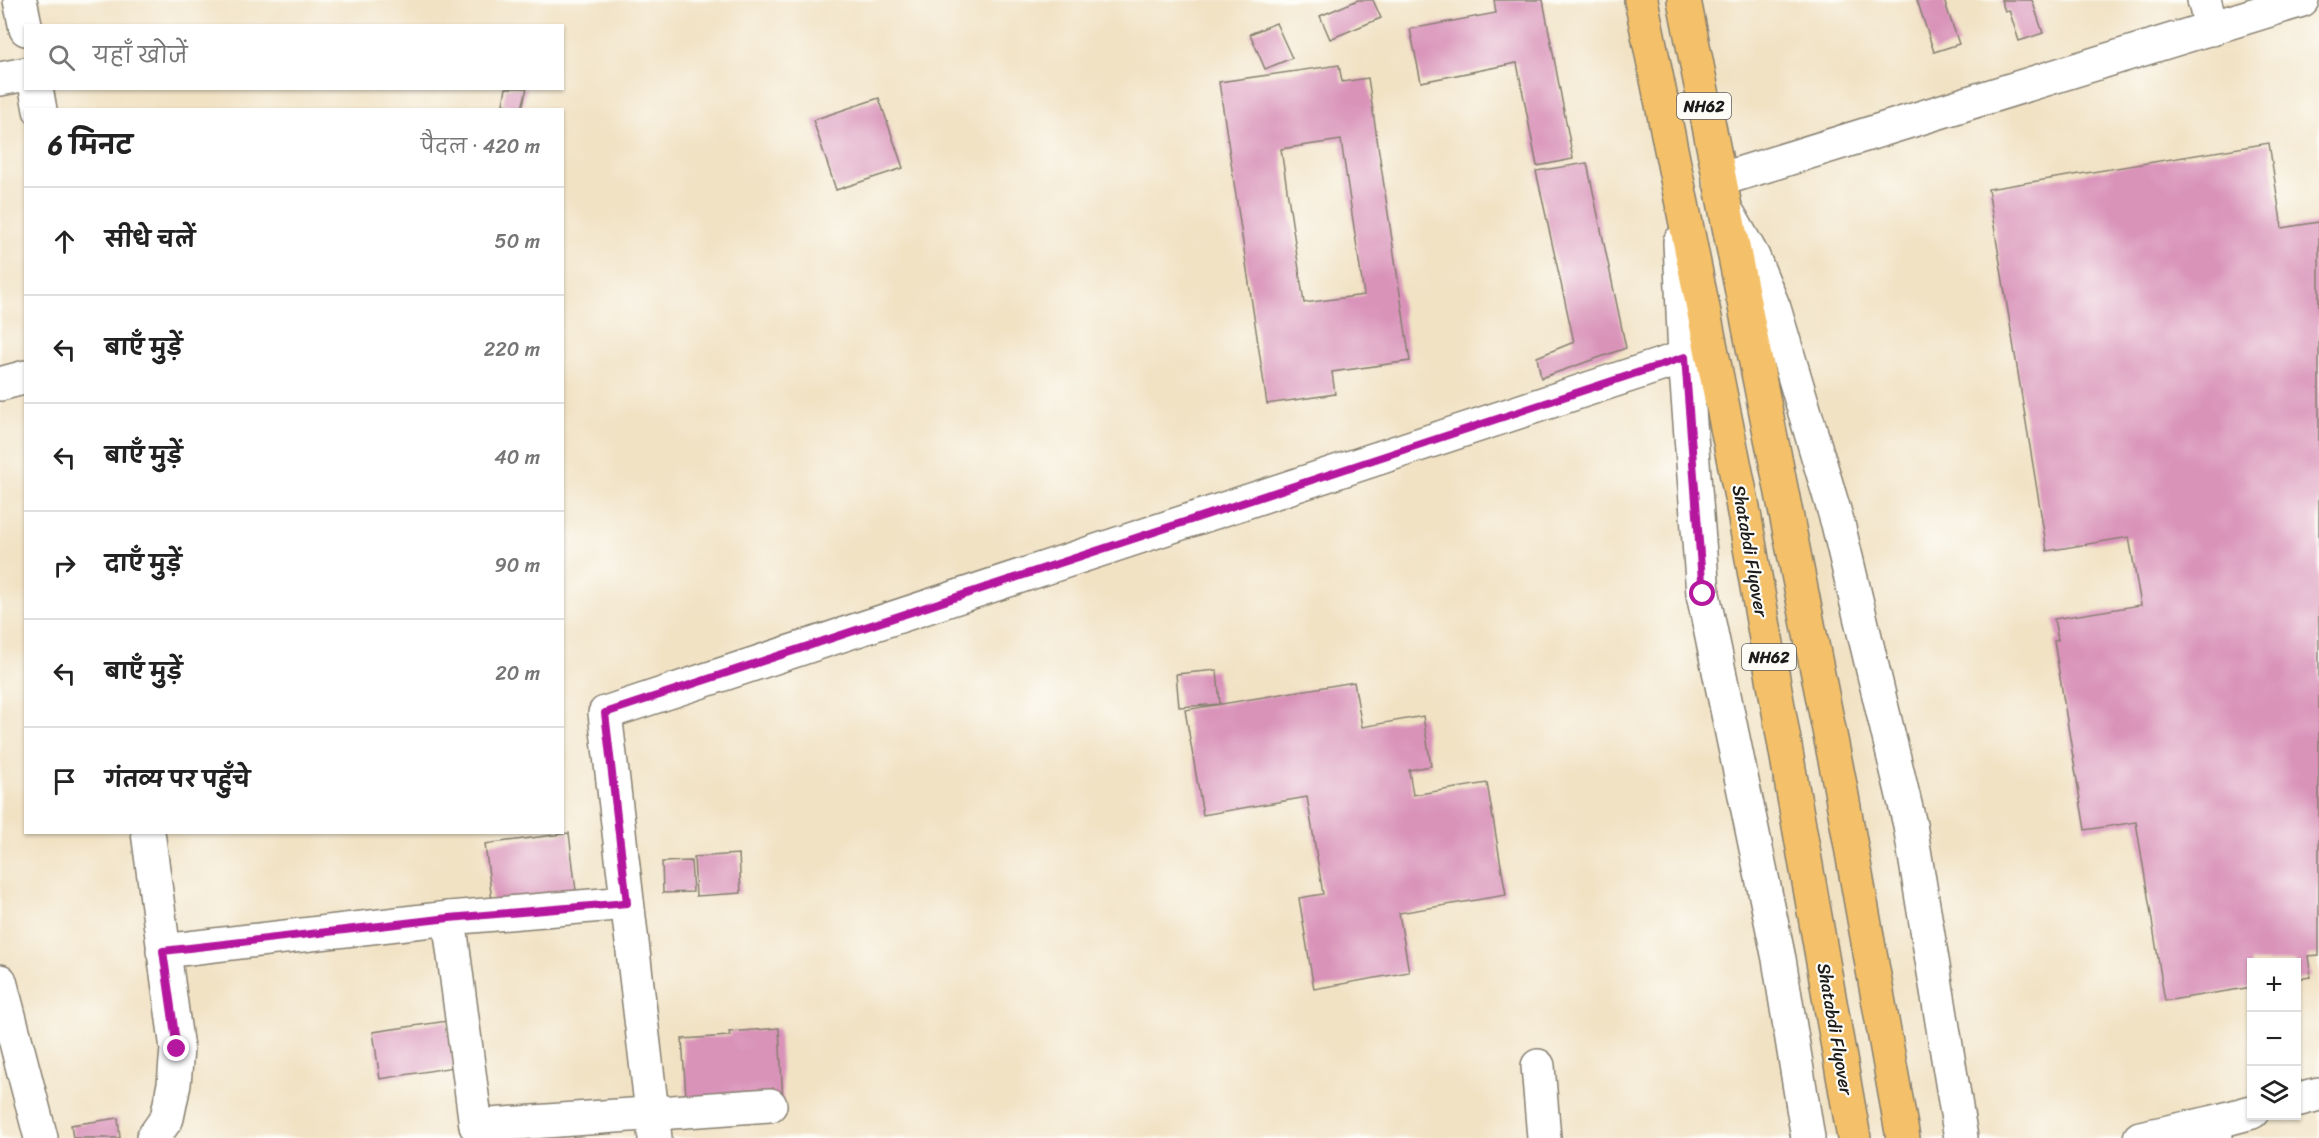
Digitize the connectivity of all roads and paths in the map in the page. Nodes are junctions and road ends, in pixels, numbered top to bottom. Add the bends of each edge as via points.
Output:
1 (20, 0) edge
2 (1641, 0) edge
3 (1684, 0) edge
4 (2302, 0) edge
5 (2208, 14) edge
6 (25, 24) edge
7 (24, 74) edge
8 (0, 79) edge
9 (36, 90) edge
10 (40, 108) edge
11 (1676, 178) junction
12 (1723, 196) junction
13 (1685, 357) junction
14 (24, 378) edge
15 (0, 384) edge
16 (148, 834) edge
17 (627, 903) junction
18 (449, 918) junction
19 (163, 951) junction
20 (0, 981) edge
21 (1538, 1066) dead end
22 (2319, 1094) edge
23 (2301, 1099) edge
24 (770, 1105) dead end
25 (2247, 1114) edge
26 (654, 1126) edge
27 (2215, 1130) edge
28 (41, 1138) edge
29 (153, 1138) edge
30 (1544, 1138) edge
31 (1808, 1138) edge
32 (1854, 1138) edge
33 (1903, 1138) edge
34 (1961, 1138) edge
35 (2140, 1138) edge

1 - 6 street
2 - 11 highway, NH62
3 - 12 highway, NH62
4 - 5 street
5 - 12 street
7 - 8 street
9 - 10 street
11 - 13 street
11 - 32 highway, Shatabdi Flyover / NH62 via 1742,502
12 - 33 highway, NH62 via 1840,785
12 - 34 street via 1774,308 1838,524 1910,825
13 - 17 street via 605,713
13 - 31 street via 1703,594 1779,959
14 - 15 street
16 - 19 street
17 - 18 street
17 - 26 street
18 - 19 street
18 - 26 street via 476,1126
19 - 29 street via 177,1049 166,1118
20 - 28 street
21 - 30 street
22 - 23 street
24 - 26 street
25 - 27 street
27 - 35 street

